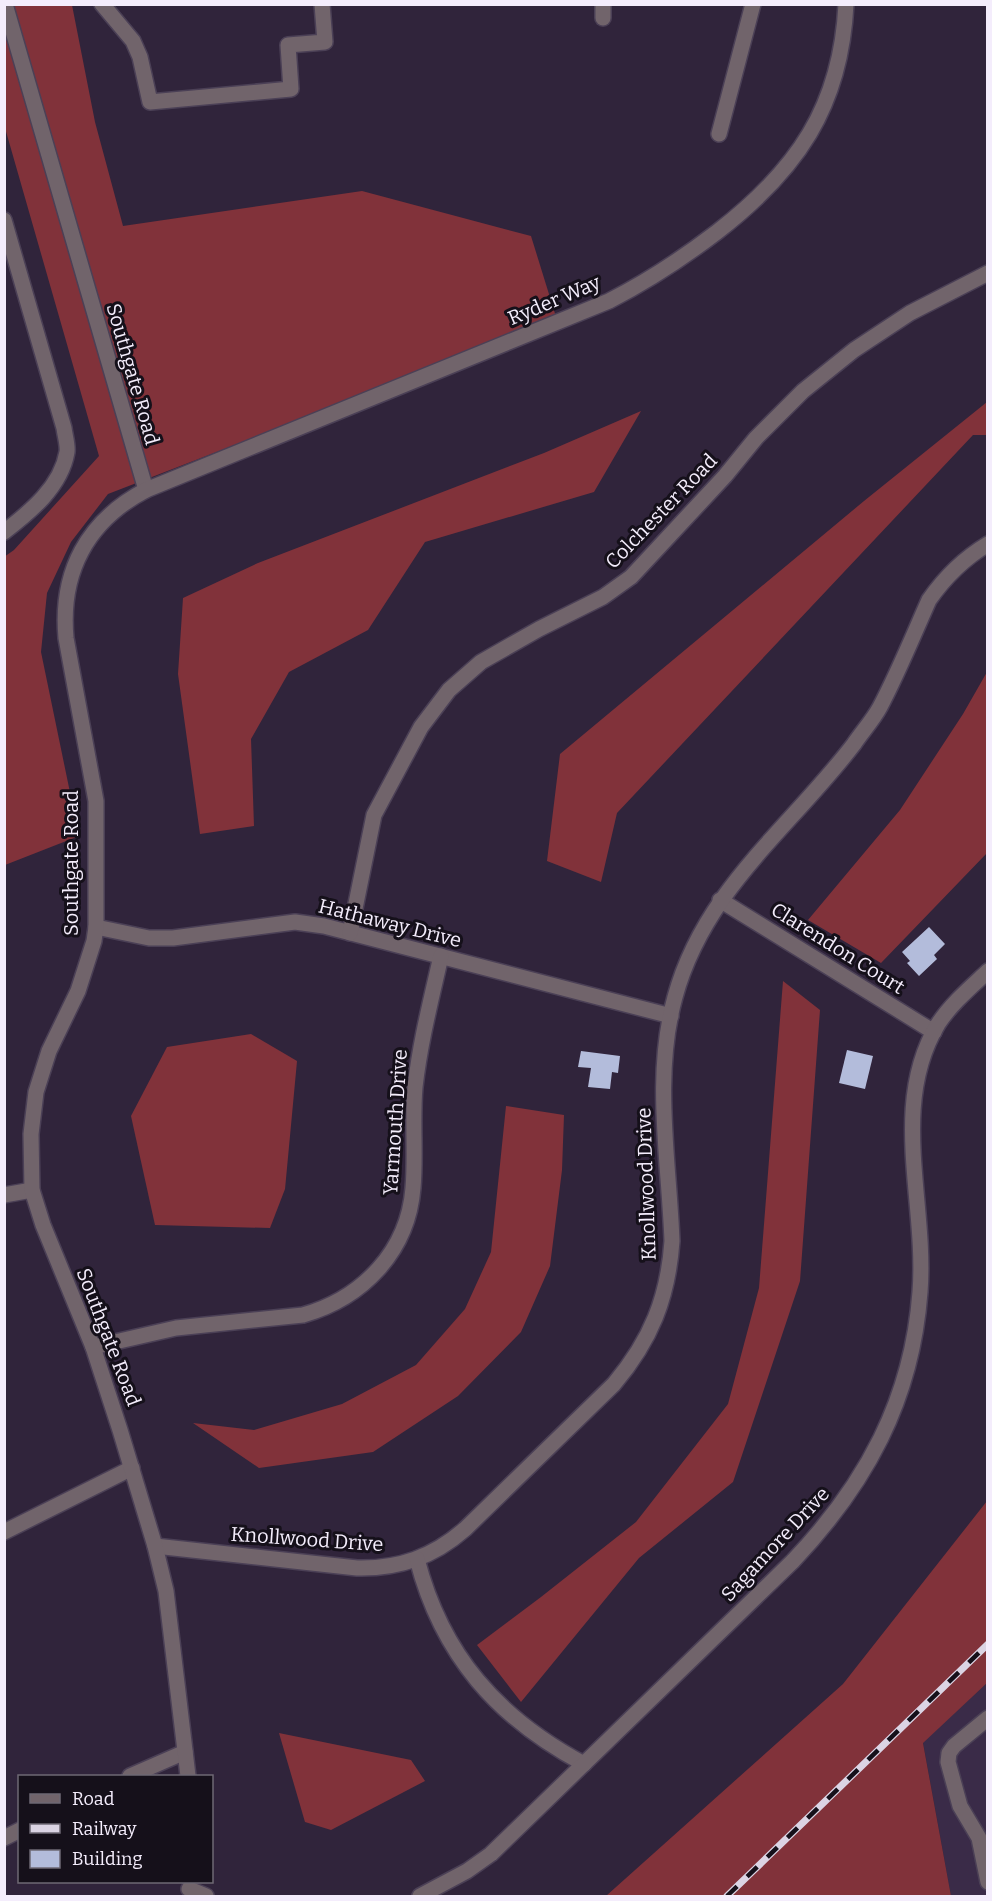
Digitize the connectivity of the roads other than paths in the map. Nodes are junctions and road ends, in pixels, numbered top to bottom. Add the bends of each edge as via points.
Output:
1 (102, 4) edge
2 (322, 4) edge
3 (753, 4) edge
4 (846, 4) edge
5 (10, 7) edge
6 (718, 134) dead end
7 (4, 220) edge
8 (987, 273) edge
9 (146, 490) junction
10 (4, 532) edge
11 (987, 544) edge
12 (720, 900) junction
13 (96, 927) junction
14 (350, 933) junction
15 (441, 956) junction
16 (987, 970) edge
17 (671, 1016) junction
18 (934, 1032) junction
19 (32, 1190) junction
20 (4, 1195) edge
21 (93, 1347) junction
22 (132, 1468) junction
23 (4, 1532) edge
24 (155, 1546) junction
25 (417, 1559) junction
26 (987, 1719) edge
27 (185, 1752) junction
28 (584, 1764) junction
29 (132, 1775) edge
30 (188, 1775) edge
31 (18, 1831) edge
32 (4, 1838) edge
33 (987, 1882) edge
34 (189, 1889) edge
35 (206, 1896) edge
36 (420, 1896) edge

1 - 2 street via 133,41 150,102 291,89 288,45 325,42
3 - 6 street
4 - 9 street, Ryder Way via 833,83 824,108 796,154 764,193 668,268 609,301
5 - 9 street, Southgate Road
7 - 10 street via 67,450 50,489 33,510
8 - 14 street, Colchester Road via 910,313 854,350 803,391 631,577 603,597 481,663 449,690 421,727 374,815
9 - 13 street, Southgate Road via 115,510 90,537 75,563 65,605 66,638 96,801
11 - 12 street, Knollwood Drive via 962,562 929,600 879,709 825,780
12 - 17 street, Knollwood Drive via 685,966
12 - 18 street, Clarendon Court
13 - 14 street, Hathaway Drive via 149,938 295,922
13 - 19 street, Southgate Road via 78,992 49,1051 36,1092 31,1134
14 - 15 street, Hathaway Drive
15 - 17 street, Hathaway Drive
15 - 21 street, Yarmouth Drive via 416,1077 411,1203 399,1238 379,1269 345,1298 303,1315 176,1328
16 - 18 street, Sagamore Drive via 958,999
17 - 25 street, Knollwood Drive via 664,1095 672,1241 667,1286 652,1328 614,1384 465,1530
18 - 28 street, Sagamore Drive via 918,1073 912,1114 921,1243 915,1335 905,1377 872,1458 823,1529 793,1561
19 - 20 street
19 - 21 street, Southgate Road
21 - 22 street, Southgate Road
22 - 23 street
22 - 24 street, Southgate Road
24 - 25 street, Knollwood Drive via 357,1568 386,1567
24 - 27 street, Southgate Road via 166,1591
25 - 28 street via 447,1636 483,1688 529,1731
26 - 33 street via 954,1746 948,1762 960,1806 979,1838
27 - 29 street
27 - 30 street, Southgate Road
28 - 36 street, Sagamore Drive via 491,1854 467,1872
31 - 32 street
34 - 35 street

